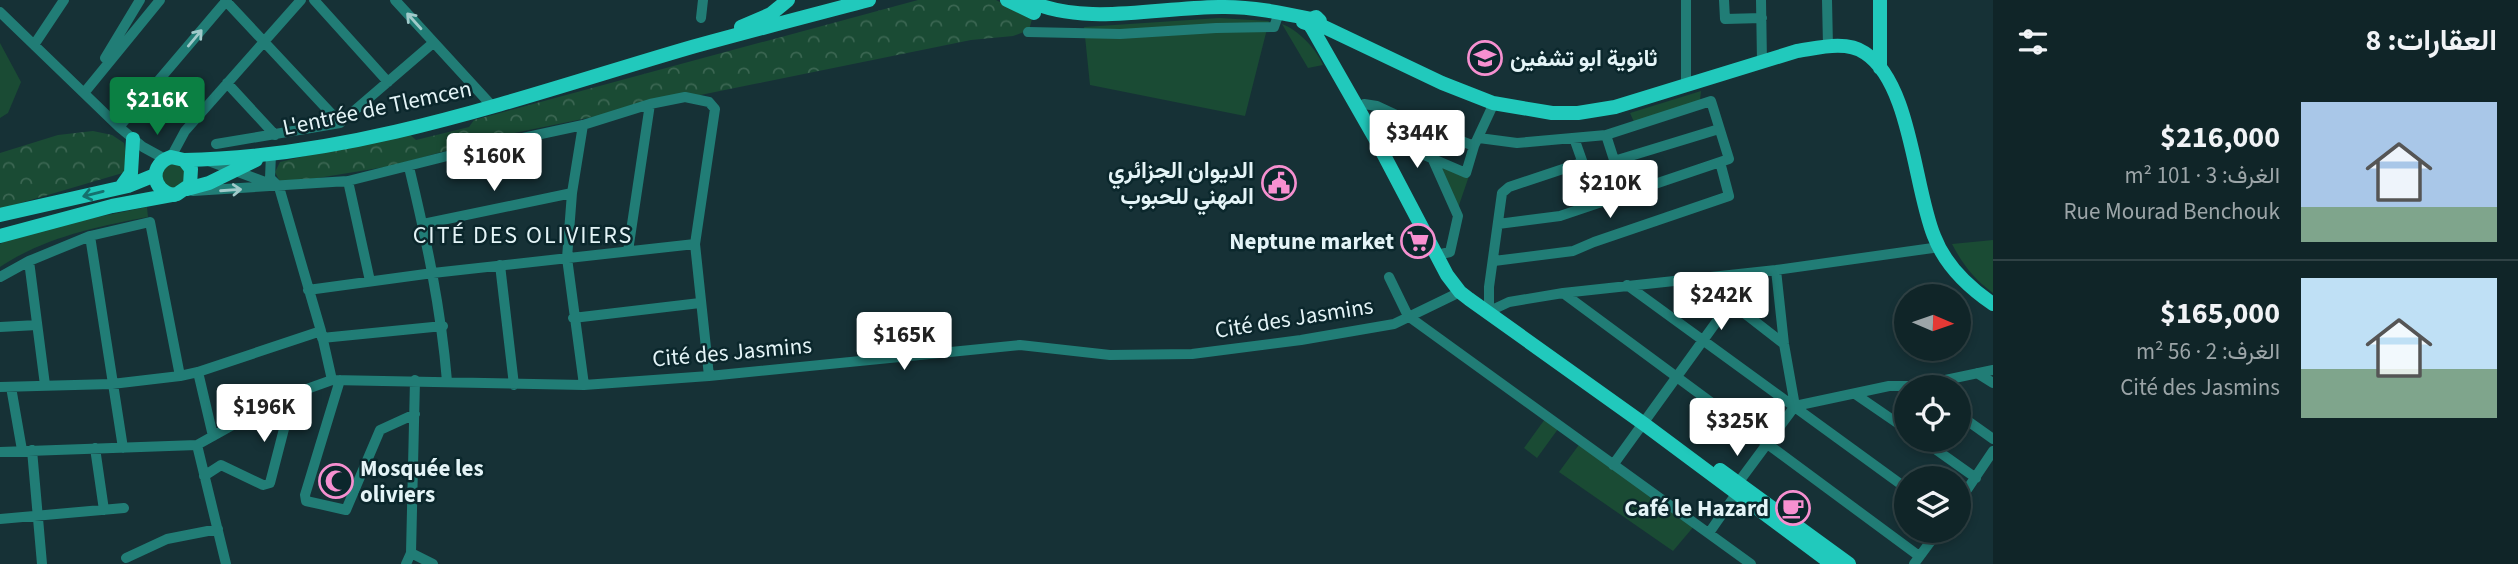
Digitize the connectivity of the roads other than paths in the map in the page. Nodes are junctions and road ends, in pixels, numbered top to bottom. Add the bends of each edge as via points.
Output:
1 (64, 0) edge
2 (140, 0) edge
3 (160, 0) edge
4 (226, 0) edge
5 (302, 0) edge
6 (314, 0) edge
7 (395, 0) edge
8 (703, 0) edge
9 (788, 0) edge
10 (869, 0) edge
11 (1007, 0) edge
12 (1026, 0) edge
13 (1050, 0) edge
14 (1686, 0) edge
15 (1724, 0) edge
16 (1761, 0) edge
17 (1828, 0) edge
18 (1880, 0) edge
19 (1160, 11) junction
20 (0, 12) edge
21 (1279, 13) junction
22 (701, 18) dead end
23 (1762, 18) junction
24 (1314, 25) junction
25 (1028, 32) dead end
26 (265, 41) junction
27 (433, 43) junction
28 (34, 45) junction
29 (1828, 46) junction
30 (686, 49) junction
31 (1762, 62) junction
32 (1881, 68) junction
33 (1704, 79) junction
34 (388, 82) junction
35 (227, 83) junction
36 (1686, 85) junction
37 (84, 93) junction
38 (1711, 101) junction
39 (1494, 103) junction
40 (650, 104) junction
41 (1364, 104) junction
42 (493, 107) junction
43 (341, 123) junction
44 (583, 125) junction
45 (119, 127) junction
46 (1719, 129) junction
47 (275, 135) junction
48 (1606, 135) junction
49 (1382, 137) junction
50 (1574, 138) junction
51 (133, 139) junction
52 (1476, 142) junction
53 (216, 144) dead end
54 (271, 154) junction
55 (206, 160) junction
56 (1433, 160) junction
57 (1614, 161) junction
58 (1720, 162) junction
59 (1581, 163) junction
60 (166, 164) junction
61 (409, 167) junction
62 (231, 171) junction
63 (348, 181) junction
64 (121, 187) junction
65 (279, 187) junction
66 (182, 192) junction
67 (572, 193) junction
68 (1625, 194) junction
69 (1597, 203) junction
70 (30, 208) junction
71 (0, 215) edge
72 (0, 224) edge
73 (423, 224) junction
74 (1498, 224) junction
75 (0, 236) edge
76 (90, 236) junction
77 (695, 244) junction
78 (1940, 247) junction
79 (628, 251) junction
80 (1441, 254) junction
81 (567, 258) junction
82 (29, 261) junction
83 (1494, 261) junction
84 (500, 265) junction
85 (1776, 271) junction
86 (433, 272) junction
87 (0, 277) edge
88 (1389, 277) dead end
89 (1698, 277) junction
90 (370, 281) junction
91 (1628, 285) junction
92 (1489, 288) junction
93 (308, 290) junction
94 (1460, 292) junction
95 (1563, 293) junction
96 (1477, 298) junction
97 (700, 303) junction
98 (1730, 303) junction
99 (1993, 304) edge
100 (1492, 308) junction
101 (1408, 316) junction
102 (573, 318) junction
103 (37, 325) junction
104 (443, 326) junction
105 (0, 327) edge
106 (322, 335) junction
107 (1703, 339) junction
108 (1784, 344) junction
109 (1993, 370) edge
110 (198, 372) junction
111 (1977, 373) junction
112 (1968, 375) edge
113 (180, 376) junction
114 (709, 376) junction
115 (1676, 376) junction
116 (336, 380) junction
117 (415, 380) junction
118 (447, 381) junction
119 (1993, 383) edge
120 (112, 384) junction
121 (45, 385) junction
122 (514, 385) junction
123 (584, 385) junction
124 (1894, 386) edge
125 (6, 387) edge
126 (293, 394) junction
127 (1855, 394) junction
128 (1796, 406) junction
129 (415, 414) junction
130 (1646, 421) junction
131 (1894, 421) edge
132 (1971, 423) edge
133 (213, 436) junction
134 (1993, 439) edge
135 (1767, 442) junction
136 (197, 446) junction
137 (123, 447) junction
138 (95, 448) junction
139 (27, 450) junction
140 (1993, 450) edge
141 (0, 452) edge
142 (1939, 452) edge
143 (1613, 465) junction
144 (204, 475) junction
145 (1976, 478) junction
146 (1894, 479) edge
147 (1971, 485) edge
148 (1737, 489) junction
149 (124, 508) dead end
150 (104, 510) junction
151 (39, 516) junction
152 (0, 519) edge
153 (218, 530) junction
154 (1709, 533) junction
155 (1929, 543) edge
156 (126, 558) dead end
157 (409, 559) edge
158 (1917, 560) edge
159 (42, 564) edge
160 (226, 564) edge
161 (433, 564) edge
162 (1752, 564) edge
163 (1832, 564) edge
164 (1849, 564) edge

1 - 28 street
2 - 37 street
3 - 37 street
4 - 26 street
45 -> 4 street
5 - 26 street
6 - 34 street
27 -> 7 street
8 - 22 street
9 - 30 main road via 771,14
10 - 30 main road
11 - 19 main road via 1041,16 1068,20
12 - 19 main road via 1074,13
13 - 19 main road
14 - 36 street
15 - 23 street via 1725,19
16 - 23 street
17 - 29 street
18 - 32 main road
19 - 21 main road via 1224,7
20 - 28 street
21 - 24 main road
21 - 25 street via 1274,27 1262,29
23 - 31 street
24 - 39 main road
24 - 41 main road
24 - 94 main road
26 - 35 street
26 - 43 street
27 - 34 street
27 - 42 street
28 - 37 street
29 - 31 main road
29 - 32 main road via 1865,52
30 - 42 main road, L'entrée de Tlemcen
31 - 33 main road
32 - 78 main road via 1898,101
33 - 36 main road
33 - 38 street
34 - 43 street
35 - 47 street
35 - 60 street via 185,131
36 - 39 main road via 1578,113
37 - 45 street
38 - 46 street
38 - 48 street
39 - 52 street
40 - 44 street
40 - 77 street via 685,97 709,102 715,109
40 - 79 street
41 - 49 main road
41 - 52 street
42 - 54 main road, L'entrée de Tlemcen via 384,135
43 - 47 street
44 - 61 street
44 - 67 street
45 - 51 street
46 - 57 street
46 - 58 street via 1729,159
47 - 53 street
48 - 50 street
48 - 57 street
49 - 56 street
49 - 80 main road
50 - 52 street
50 - 59 street
51 - 60 street
51 - 64 main road via 131,173
52 - 56 street via 1466,173
54 - 55 main road, L'entrée de Tlemcen
54 - 62 main road, L'entrée de Tlemcen
54 - 65 street via 270,178
55 - 60 main road, L'entrée de Tlemcen
55 - 62 street, L'entrée de Tlemcen
56 - 80 street via 1458,216 1450,251
57 - 68 street
58 - 68 street
58 - 83 street via 1729,196 1573,251
59 - 69 street
59 - 74 street via 1506,188
60 - 64 main road, L'entrée de Tlemcen
60 - 66 main road via 192,174
60 - 66 main road via 155,181 162,191
61 - 63 street
61 - 73 street
62 - 65 street
62 - 66 main road, L'entrée de Tlemcen
63 - 65 street
63 - 90 street
64 -> 70 main road, L'entrée de Tlemcen
66 -> 65 street
65 - 93 street
66 - 75 main road, L'entrée de Tlemcen
67 - 73 street
67 - 81 street
68 - 69 street
69 - 74 street via 1560,216
70 - 71 main road, L'entrée de Tlemcen
70 - 72 main road
73 - 86 street
74 - 83 street
76 - 82 street
76 - 113 street via 152,224
76 - 120 street
77 - 79 street
77 - 97 street
78 - 85 street
78 - 99 main road via 1952,268
79 - 81 street
80 - 96 main road
81 - 84 street
81 - 102 street
82 - 87 street
82 - 103 street
83 - 92 street
84 - 86 street
84 - 122 street
85 - 89 street
85 - 108 street
86 - 90 street
86 - 104 street
88 - 101 street
89 - 91 street
89 - 98 street
90 - 93 street
91 - 95 street
91 - 107 street
92 - 96 street
92 - 100 street
93 - 106 street
94 - 101 street, Cité des Jasmins
94 - 130 main road via 1557,364
95 - 100 street
95 - 115 street
96 - 100 main road
97 - 102 street
97 - 114 street
98 - 107 street
98 - 108 street
100 - 130 main road
101 - 114 street, Cité des Jasmins via 1394,324 1192,354 1111,355 1020,345
101 - 143 street
102 - 123 street
103 - 105 street
103 - 121 street
104 - 106 street
104 - 118 street
106 - 110 street
106 - 116 street
107 - 115 street
107 - 128 street
108 - 128 street
109 - 111 street
110 - 113 street
110 - 133 street
111 - 112 street
111 - 119 street
113 - 120 street
114 - 123 street, Cité des Jasmins
115 - 130 street
115 - 135 street
116 - 117 street, Cité des Jasmins
116 - 126 street, Cité des Jasmins
116 - 129 street via 306,501 346,510 380,430
117 - 118 street, Cité des Jasmins
117 - 129 street
118 - 122 street, Cité des Jasmins
120 - 121 street
120 - 137 street
121 - 125 street
122 - 123 street, Cité des Jasmins
124 - 127 street
125 - 139 street
126 - 133 street, Cité des Jasmins
126 - 144 street via 270,483 221,465
127 - 128 street
127 - 131 street
128 - 135 street
128 - 146 street
129 - 157 street
130 - 143 street
130 - 148 main road
132 - 134 street
133 - 136 street, Cité des Jasmins
135 - 148 street
135 - 158 street
136 - 137 street
136 - 144 street
137 - 138 street
138 - 139 street
138 - 150 street
139 - 141 street
139 - 151 street
140 - 145 street
142 - 145 street
143 - 154 street
144 - 153 street
145 - 147 street
148 - 154 street
148 - 163 main road
148 - 164 main road
149 - 150 street
150 - 151 street
151 - 152 street
151 - 159 street
153 - 156 street via 167,539
153 - 160 street
154 - 162 street
155 - 158 street
157 - 161 street

